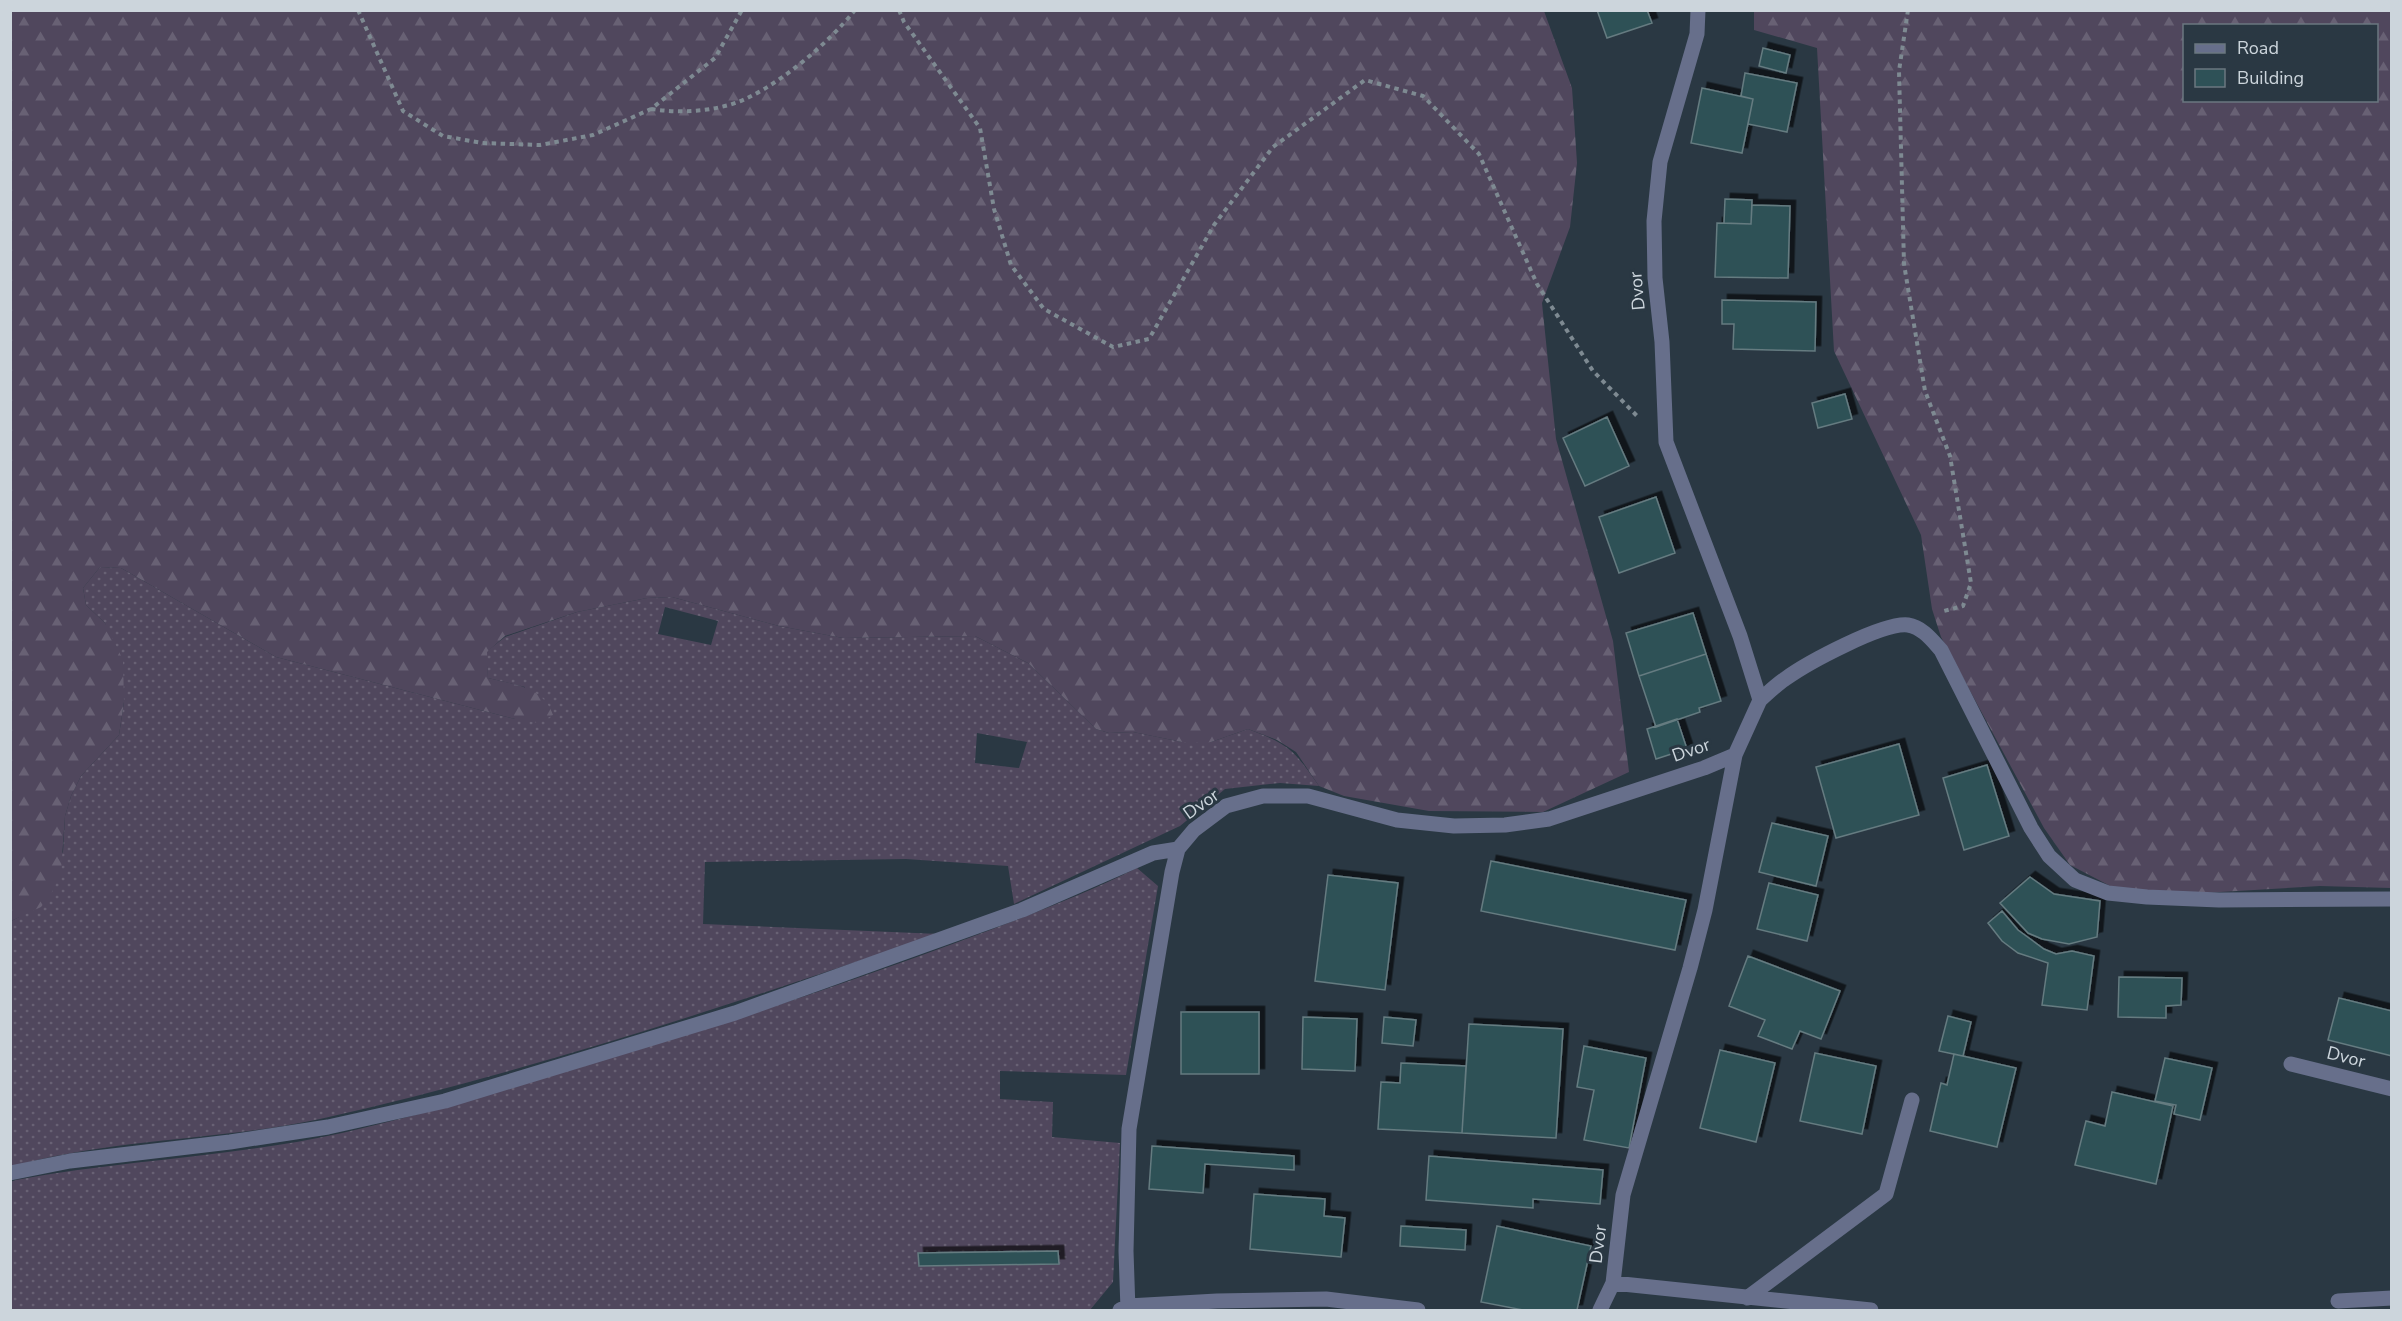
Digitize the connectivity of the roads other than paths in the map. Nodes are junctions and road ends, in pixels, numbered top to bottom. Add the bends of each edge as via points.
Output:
1 (1698, 10) edge
2 (1760, 700) junction
3 (1735, 755) junction
4 (1178, 849) junction
5 (2391, 899) edge
6 (2291, 1064) dead end
7 (2391, 1089) edge
8 (1912, 1100) dead end
9 (10, 1173) edge
10 (1613, 1283) junction
11 (1747, 1298) junction
12 (2391, 1298) edge
13 (2338, 1301) dead end
14 (1125, 1309) edge
15 (1418, 1311) edge
16 (1600, 1311) edge
17 (1871, 1311) edge

1 - 2 street, Dvor via 1697,34 1660,162 1654,221 1666,442 1740,636
2 - 3 street, Dvor
2 - 5 street, Dvor via 1785,678 1826,656 1896,624 1912,626 1927,634 1952,666 2031,828 2049,856 2075,880 2108,893 2147,897
3 - 4 street, Dvor via 1549,819 1505,825 1397,820 1308,796 1263,796 1226,806 1194,830
3 - 10 street, Dvor via 1690,968 1623,1196
4 - 9 street via 1153,853 1022,910 745,1009 445,1101 328,1127 70,1161
4 - 14 street via 1129,1129
6 - 7 street, Dvor
8 - 11 street via 1886,1194
10 - 11 street, Dvor
10 - 16 street, Dvor
11 - 17 street, Dvor
12 - 13 street
14 - 15 street via 1217,1301 1326,1299

